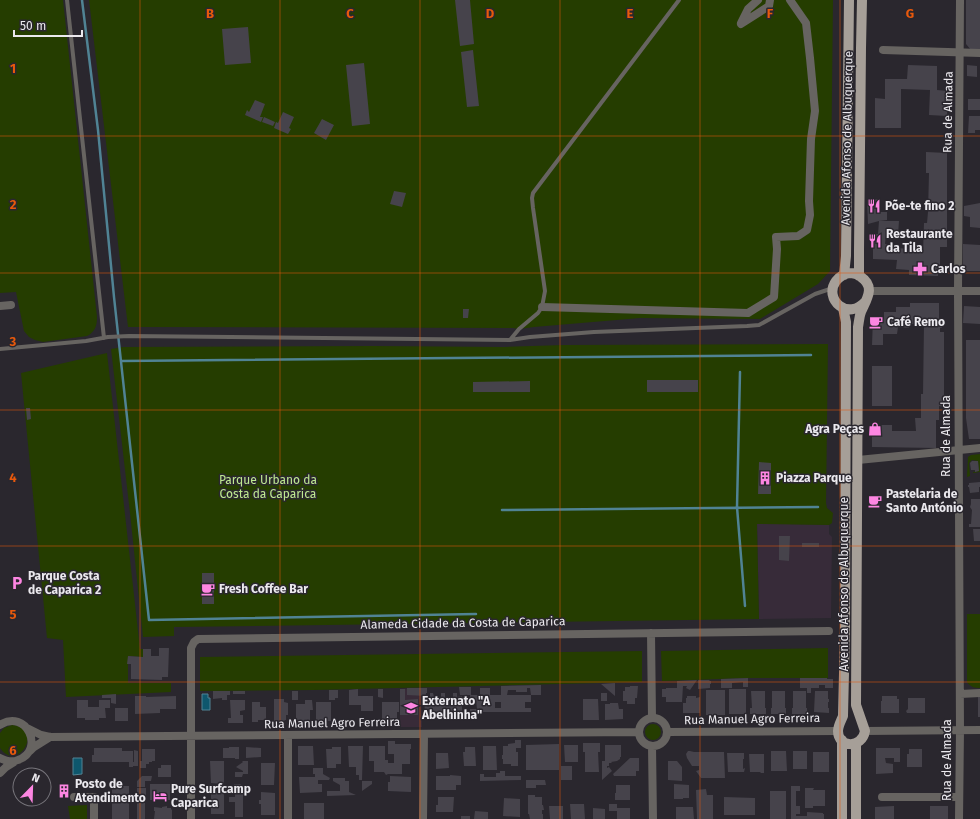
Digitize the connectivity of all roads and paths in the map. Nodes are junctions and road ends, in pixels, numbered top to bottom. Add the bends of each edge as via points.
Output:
1 (67, 0) edge
2 (679, 0) edge
3 (758, 0) edge
4 (770, 0) edge
5 (790, 0) edge
6 (849, 0) edge
7 (862, 0) edge
8 (960, 0) edge
9 (883, 50) dead end
10 (960, 53) junction
11 (980, 53) edge
12 (844, 275) junction
13 (859, 276) junction
14 (833, 288) junction
15 (869, 291) junction
16 (958, 291) junction
17 (980, 292) edge
18 (866, 301) junction
19 (11, 305) dead end
20 (0, 306) edge
21 (542, 307) junction
22 (843, 308) junction
23 (106, 338) junction
24 (510, 340) junction
25 (0, 349) edge
26 (980, 448) edge
27 (958, 450) junction
28 (858, 460) junction
29 (829, 631) dead end
30 (651, 633) junction
31 (980, 693) edge
32 (960, 694) junction
33 (652, 718) junction
34 (2, 721) edge
35 (839, 727) junction
36 (863, 727) junction
37 (27, 728) junction
38 (960, 730) junction
39 (980, 730) edge
40 (638, 732) junction
41 (667, 732) junction
42 (424, 734) junction
43 (288, 735) junction
44 (191, 736) junction
45 (50, 737) junction
46 (842, 740) junction
47 (856, 743) junction
48 (652, 746) junction
49 (29, 752) junction
50 (0, 758) edge
51 (14, 762) junction
52 (0, 773) edge
53 (74, 797) dead end
54 (882, 797) dead end
55 (959, 797) junction
56 (94, 819) edge
57 (191, 819) edge
58 (288, 819) edge
59 (423, 819) edge
60 (653, 819) edge
61 (842, 819) edge
62 (856, 819) edge
63 (959, 819) edge

1 - 23 lane
2 - 21 lane via 533,193 545,291
3 - 4 street via 748,9 741,24 769,6
5 - 21 street via 806,23 815,111 811,139 810,215 807,230 798,236 776,237 774,298 748,313
6 - 12 main road, Avenida Afonso de Albuquerque
7 - 13 main road, Avenida Afonso de Albuquerque
8 - 10 street, Rua de Almada
9 - 10 street
10 - 11 street
10 - 16 street, Rua de Almada
12 - 13 main road via 849,273
12 - 14 main road
13 - 15 main road via 868,285
14 - 22 main road, Avenida Afonso de Albuquerque via 835,300
14 - 24 lane via 815,294 759,325 594,332
15 - 16 street
15 - 18 main road, Avenida Afonso de Albuquerque
16 - 17 street
16 - 27 street, Rua de Almada
18 - 22 main road via 853,310
18 - 28 main road, Avenida Afonso de Albuquerque via 860,313 858,327
19 - 20 street
21 - 24 lane
22 - 35 main road, Avenida Afonso de Albuquerque via 846,318 845,630 843,716
23 - 24 lane via 129,336
23 - 25 lane
26 - 27 street
27 - 28 street
27 - 32 street, Rua de Almada
28 - 36 main road, Avenida Afonso de Albuquerque via 856,705
29 - 30 street, Alameda Cidade da Costa de Caparica
30 - 33 street
30 - 44 street, Alameda Cidade da Costa de Caparica via 198,639 191,648
31 - 32 street
32 - 38 street, Rua de Almada
33 - 40 street via 642,723
33 - 41 street via 663,723
34 - 37 street, Rua Manuel Agro Ferreira via 18,722
35 - 36 main road via 843,720 851,717
35 - 41 street, Rua Manuel Agro Ferreira
35 - 46 main road via 839,738
36 - 38 street
36 - 47 main road via 862,738
37 - 45 street, Rua Manuel Agro Ferreira via 41,736
37 - 49 street via 32,737
38 - 39 street
38 - 55 street, Rua de Almada
40 - 42 street, Rua Manuel Agro Ferreira
40 - 48 street via 640,739 647,746
41 - 48 street via 663,742 658,746
42 - 43 street, Rua Manuel Agro Ferreira
42 - 59 street
43 - 44 street, Rua Manuel Agro Ferreira
43 - 58 street
44 - 45 street, Rua Manuel Agro Ferreira
44 - 57 street
45 - 49 street
46 - 47 main road via 848,744
46 - 61 main road
47 - 62 main road
48 - 60 street
49 - 51 street
50 - 51 street
51 - 52 street
53 - 56 street via 94,797
54 - 55 street
55 - 63 street, Rua de Almada

